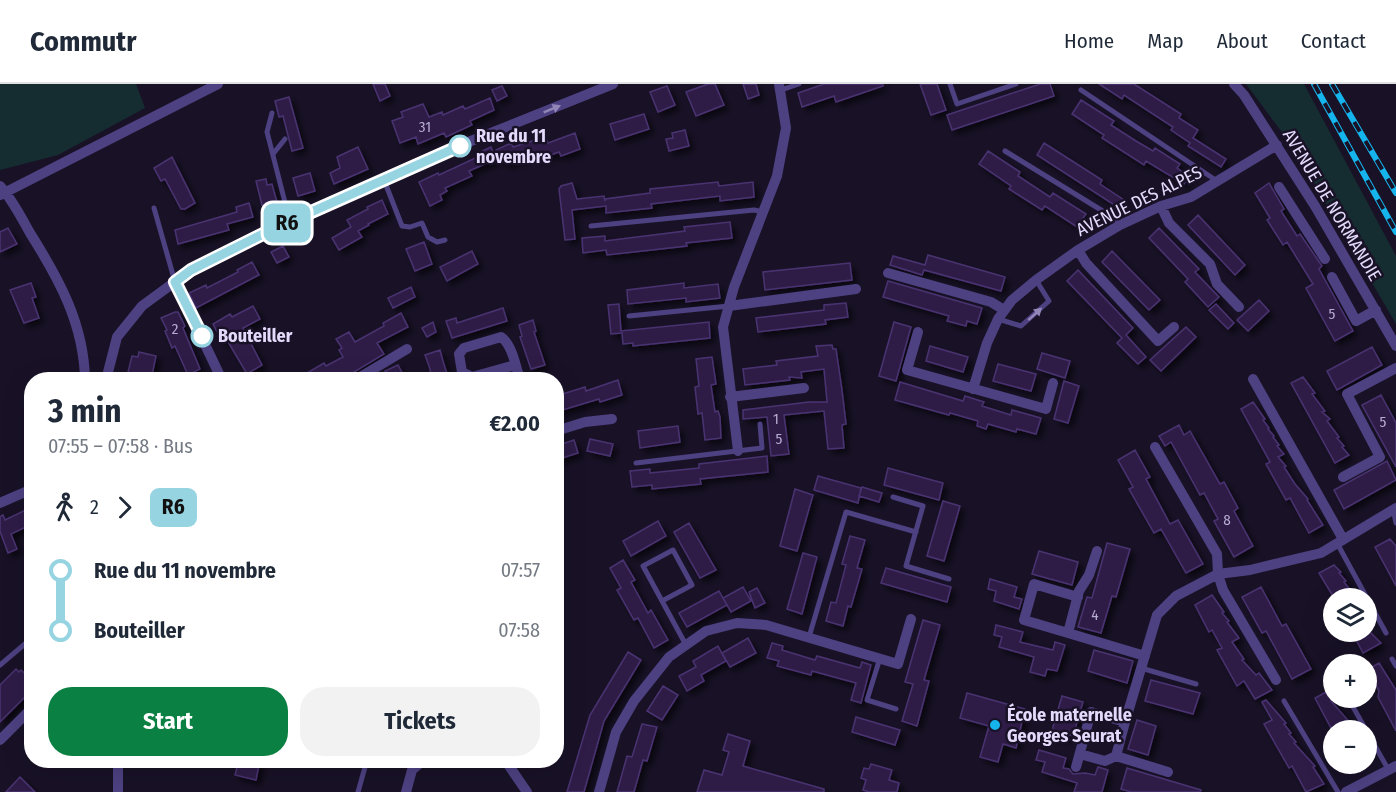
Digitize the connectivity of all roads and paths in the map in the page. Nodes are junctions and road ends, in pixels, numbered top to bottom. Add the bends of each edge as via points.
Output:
1 (218, 84) edge
2 (613, 84) edge
3 (799, 84) edge
4 (950, 84) edge
5 (1016, 84) edge
6 (1234, 84) edge
7 (780, 87) edge
8 (1081, 90) dead end
9 (272, 113) dead end
10 (285, 139) dead end
11 (1277, 145) junction
12 (1005, 152) dead end
13 (273, 154) junction
14 (384, 180) junction
15 (1217, 181) junction
16 (1279, 187) dead end
17 (2, 191) edge
18 (1161, 206) junction
19 (1315, 206) junction
20 (154, 208) dead end
21 (763, 212) junction
22 (1298, 216) junction
23 (290, 222) junction
24 (1120, 225) junction
25 (591, 226) dead end
26 (445, 240) dead end
27 (1077, 250) junction
28 (1325, 259) dead end
29 (888, 273) dead end
30 (1332, 277) dead end
31 (1036, 280) junction
32 (175, 282) junction
33 (856, 289) dead end
34 (729, 306) junction
35 (1239, 307) dead end
36 (1376, 310) junction
37 (1001, 315) junction
38 (629, 316) dead end
39 (1174, 327) dead end
40 (918, 332) dead end
41 (1396, 346) edge
42 (407, 349) dead end
43 (515, 364) junction
44 (1396, 368) edge
45 (84, 372) edge
46 (108, 372) edge
47 (218, 372) edge
48 (368, 372) edge
49 (462, 372) edge
50 (489, 372) edge
51 (518, 372) edge
52 (1252, 379) dead end
53 (1053, 383) dead end
54 (804, 388) dead end
55 (973, 388) junction
56 (730, 397) junction
57 (612, 419) dead end
58 (760, 424) dead end
59 (564, 429) edge
60 (1155, 447) dead end
61 (738, 451) junction
62 (636, 463) dead end
63 (1343, 477) dead end
64 (24, 492) edge
65 (892, 497) dead end
66 (0, 503) edge
67 (1395, 509) edge
68 (1396, 523) edge
69 (916, 532) junction
70 (1340, 541) junction
71 (1097, 551) dead end
72 (1218, 574) junction
73 (949, 579) dead end
74 (1078, 597) junction
75 (662, 601) junction
76 (911, 619) dead end
77 (1068, 633) junction
78 (1386, 633) dead end
79 (809, 637) junction
80 (24, 645) edge
81 (686, 645) junction
82 (1145, 656) junction
83 (879, 658) junction
84 (1392, 659) dead end
85 (0, 665) edge
86 (1396, 666) edge
87 (1141, 668) junction
88 (1276, 680) dead end
89 (1196, 684) dead end
90 (1284, 701) dead end
91 (1354, 708) edge
92 (896, 709) dead end
93 (24, 716) edge
94 (1125, 722) junction
95 (0, 740) edge
96 (1080, 754) junction
97 (1116, 756) junction
98 (1076, 767) dead end
99 (118, 768) edge
100 (365, 768) edge
101 (414, 768) edge
102 (510, 768) edge
103 (1392, 768) edge
104 (1168, 772) dead end
105 (1350, 791) edge
106 (118, 792) edge
107 (358, 792) edge
108 (406, 792) edge
109 (527, 792) edge
110 (599, 792) edge
111 (1338, 792) edge

1 - 17 street
14 -> 2 street
3 - 7 lane
4 - 5 lane via 957,104
6 - 11 street, AVENUE DE NORMANDIE
7 - 21 street via 786,128 777,176
8 - 15 lane
9 - 13 lane via 267,132
10 - 13 lane
11 - 15 street, AVENUE DES ALPES
11 - 19 street, AVENUE DE NORMANDIE
12 - 24 lane
13 - 23 lane
14 - 23 street
14 - 26 lane via 402,226 422,222 428,237 437,242
15 - 18 street, AVENUE DES ALPES via 1191,197
16 - 22 street
17 - 45 street via 67,295 80,331
18 - 24 street, AVENUE DES ALPES
18 - 35 street via 1168,223 1210,264 1217,284
19 - 22 street
19 - 36 street, AVENUE DE NORMANDIE
20 - 32 lane
21 - 25 lane
21 - 34 street
22 - 28 street
23 - 32 street via 191,270
24 - 27 street, AVENUE DES ALPES
27 - 31 street, AVENUE DES ALPES
27 - 39 street via 1158,341
29 - 37 street via 991,302
30 - 36 street via 1356,321
31 - 37 street, AVENUE DES ALPES
37 -> 31 lane via 1021,326 1049,301
32 - 46 street via 142,306 117,337
32 - 47 street
33 - 34 street
34 - 38 lane
34 - 56 street via 723,327
36 - 41 street, AVENUE DE NORMANDIE
37 - 55 street, AVENUE DES ALPES via 987,343
40 - 55 street via 907,370
42 - 48 street
43 - 49 street via 506,340 501,337 464,348 459,354
43 - 50 street
43 - 51 street
44 - 63 street via 1347,394 1380,457
52 - 70 street
53 - 55 street via 1046,409
54 - 56 street
56 - 61 street
57 - 59 street
58 - 61 lane via 762,448
60 - 72 street via 1217,554
61 - 62 lane
64 - 66 street
65 - 69 lane via 923,506
67 - 68 lane
67 - 70 street
69 - 73 lane via 906,566
69 - 79 lane via 846,512
70 - 72 street via 1321,553
70 - 78 lane
71 - 74 street
72 - 82 street via 1176,596 1157,615
72 - 88 street via 1223,590
74 - 77 street
74 - 77 street via 1034,584 1024,620
75 - 75 lane via 643,566 673,550 692,585
75 - 81 lane
76 - 83 street via 897,664
77 - 82 street
79 - 81 street via 766,625 737,623 706,631
79 - 83 street
80 - 85 lane
81 - 110 street via 669,657 634,700 616,732
82 - 87 street
83 - 92 lane via 867,700
84 - 86 lane
87 - 89 lane
87 - 94 street
90 - 111 lane
91 - 103 lane
93 - 95 street
94 - 96 street via 1091,712
94 - 97 street
96 - 97 street via 1105,761
96 - 98 street
97 - 104 street
99 - 106 street
100 - 107 lane
101 - 108 street
102 - 109 street
103 - 105 street

